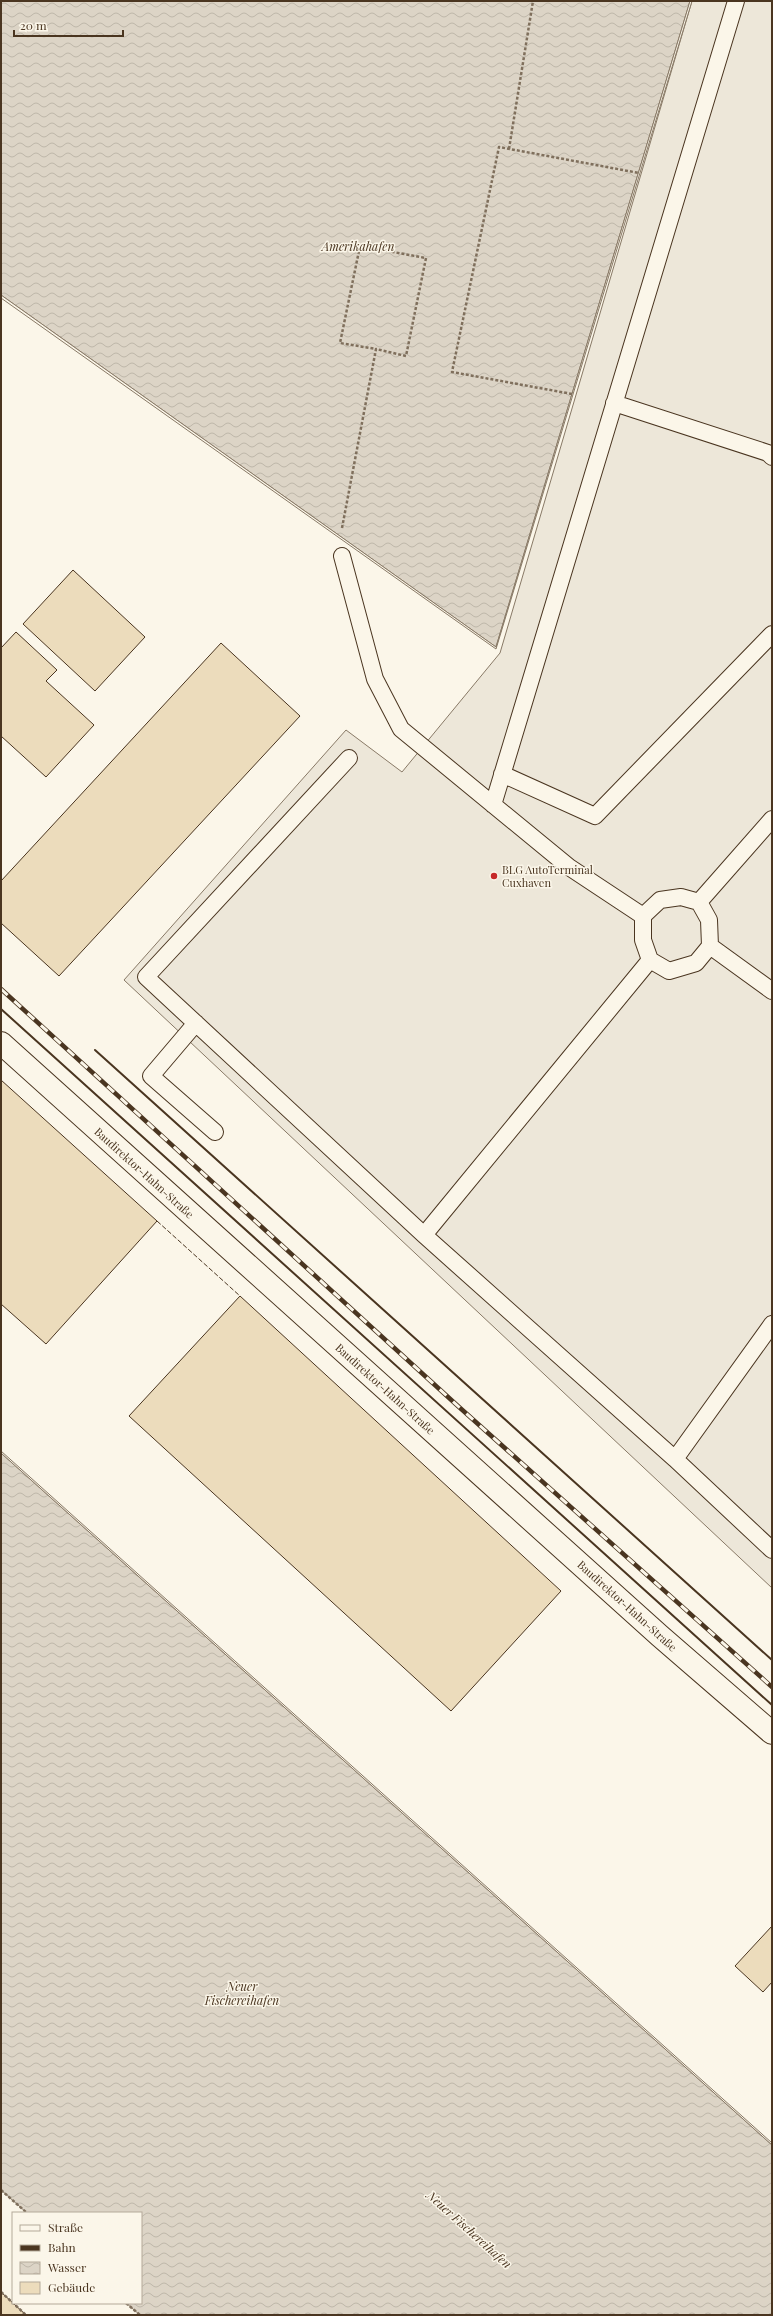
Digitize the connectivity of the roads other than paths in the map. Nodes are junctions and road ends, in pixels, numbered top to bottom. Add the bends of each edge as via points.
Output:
1 (736, 1) edge
2 (614, 403) junction
3 (772, 457) edge
4 (342, 556) dead end
5 (772, 634) edge
6 (350, 758) dead end
7 (502, 774) junction
8 (493, 805) junction
9 (772, 819) edge
10 (699, 902) junction
11 (642, 916) junction
12 (710, 946) junction
13 (650, 960) junction
14 (772, 991) edge
15 (196, 1023) junction
16 (1, 1043) edge
17 (214, 1132) dead end
18 (424, 1235) junction
19 (772, 1324) edge
20 (675, 1459) junction
21 (772, 1550) edge
22 (772, 1733) edge

1 - 2 lane
2 - 3 lane via 768,453
2 - 7 lane
4 - 8 lane via 375,679 401,729
5 - 7 lane via 595,816
6 - 15 lane via 146,977
7 - 8 lane
8 - 11 lane via 569,868
9 - 10 lane
10 - 11 lane via 681,897 660,900
10 - 12 lane via 710,920
11 - 13 lane via 643,940
12 - 13 lane via 696,963 669,971
12 - 14 lane
13 - 18 lane
15 - 17 lane via 151,1076
15 - 18 lane
16 - 22 street, Baudirektor-Hahn-Straße via 660,1636
18 - 20 lane
19 - 20 lane
20 - 21 lane

